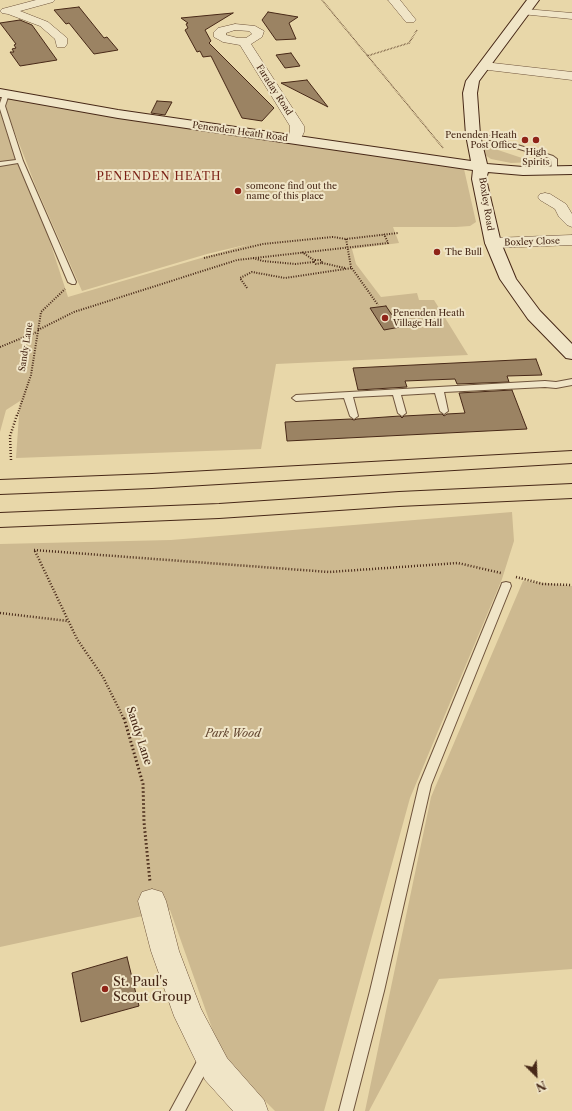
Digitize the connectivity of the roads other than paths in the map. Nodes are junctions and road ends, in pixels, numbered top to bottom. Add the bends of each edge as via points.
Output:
1 (49, 0) edge
2 (394, 0) edge
3 (533, 0) edge
4 (5, 12) edge
5 (525, 12) junction
6 (572, 16) edge
7 (410, 20) road end
8 (243, 41) dead end
9 (61, 44) dead end
10 (484, 66) junction
11 (572, 76) edge
12 (3, 93) edge
13 (473, 135) junction
14 (294, 140) junction
15 (20, 161) junction
16 (1, 164) edge
17 (481, 166) junction
18 (572, 170) edge
19 (554, 171) junction
20 (545, 197) dead end
21 (566, 206) edge
22 (572, 222) edge
23 (572, 240) edge
24 (492, 243) junction
25 (72, 282) road end
26 (572, 354) edge
27 (572, 382) edge
28 (439, 390) junction
29 (396, 392) junction
30 (348, 395) junction
31 (296, 398) dead end
32 (444, 411) dead end
33 (402, 413) dead end
34 (354, 416) dead end
35 (572, 457) edge
36 (0, 487) edge
37 (572, 491) edge
38 (0, 520) edge
39 (508, 579) road end
40 (152, 901) road end
41 (209, 1054) junction
42 (177, 1111) edge
43 (253, 1111) edge
44 (346, 1111) edge

1 - 4 street
2 - 7 street
3 - 5 street, Boxley Road
4 - 9 street via 44,24 61,38
5 - 6 street
5 - 10 street, Boxley Road
8 - 14 street, Faraday Road via 297,126
10 - 11 street
10 - 13 street, Boxley Road via 473,81 470,93
12 - 14 street, Penenden Heath Road via 118,114
12 - 15 lane via 2,106
13 - 17 street, Boxley Road
13 - 19 lane via 480,134 551,157 554,159
14 - 17 street, Penenden Heath Road
15 - 16 lane
15 - 25 lane
17 - 19 street, Penenden Heath Road via 506,170
17 - 24 street, Boxley Road via 480,179
18 - 19 street, Penenden Heath Road
20 - 21 street
21 - 22 street via 564,214
23 - 24 street, Boxley Close
24 - 26 street, Boxley Road via 508,279 520,297
27 - 28 lane via 556,385
28 - 29 lane
28 - 32 lane
29 - 30 lane
29 - 33 lane
30 - 31 lane
30 - 34 lane
35 - 36 highway via 145,482
37 - 38 highway via 399,499 211,512
39 - 44 lane via 425,785 378,991
40 - 41 street via 189,1016
41 - 42 lane
41 - 43 street via 216,1069

